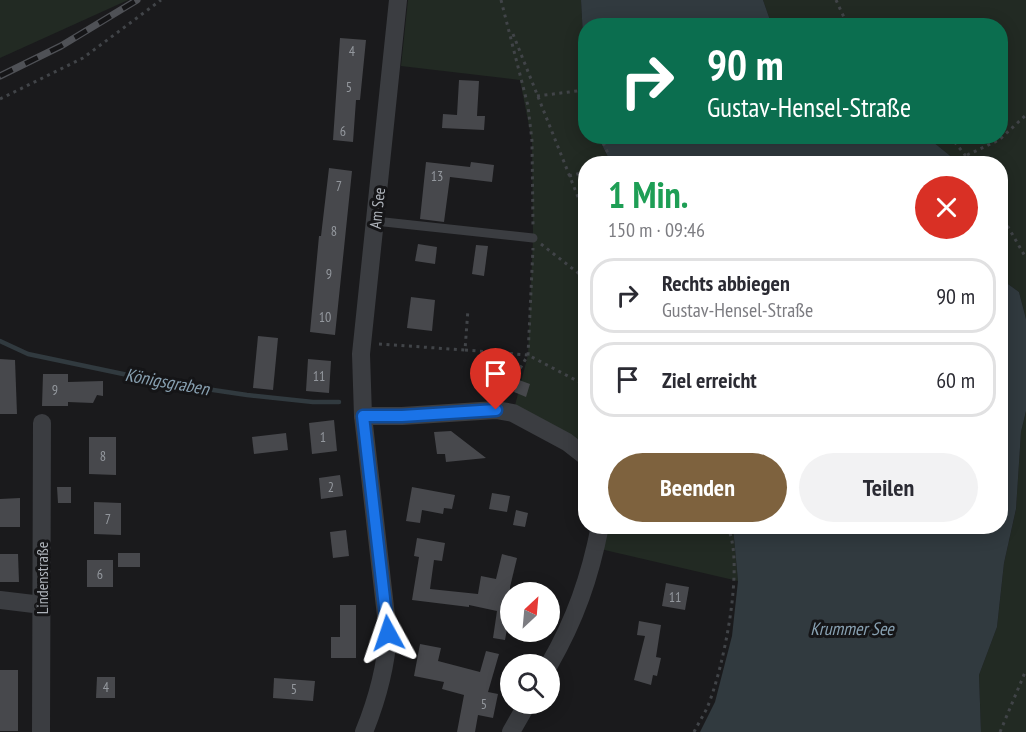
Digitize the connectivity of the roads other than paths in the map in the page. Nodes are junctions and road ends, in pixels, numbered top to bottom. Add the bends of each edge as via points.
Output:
1 (398, 0) edge
2 (375, 221) junction
3 (533, 238) road end
4 (363, 416) junction
5 (42, 423) dead end
6 (578, 451) edge
7 (598, 534) edge
8 (0, 600) edge
9 (42, 605) junction
10 (555, 654) edge
11 (521, 714) edge
12 (41, 732) edge
13 (364, 732) edge
14 (511, 732) edge

1 - 2 street, Am See
2 - 3 lane
2 - 4 street, Am See via 363,342
4 - 6 street via 496,410 513,413
4 - 13 street, Am See via 388,633 382,680
5 - 9 street, Lindenstraße
7 - 10 street via 588,582
8 - 9 street
9 - 12 street, Lindenstraße
11 - 14 street

